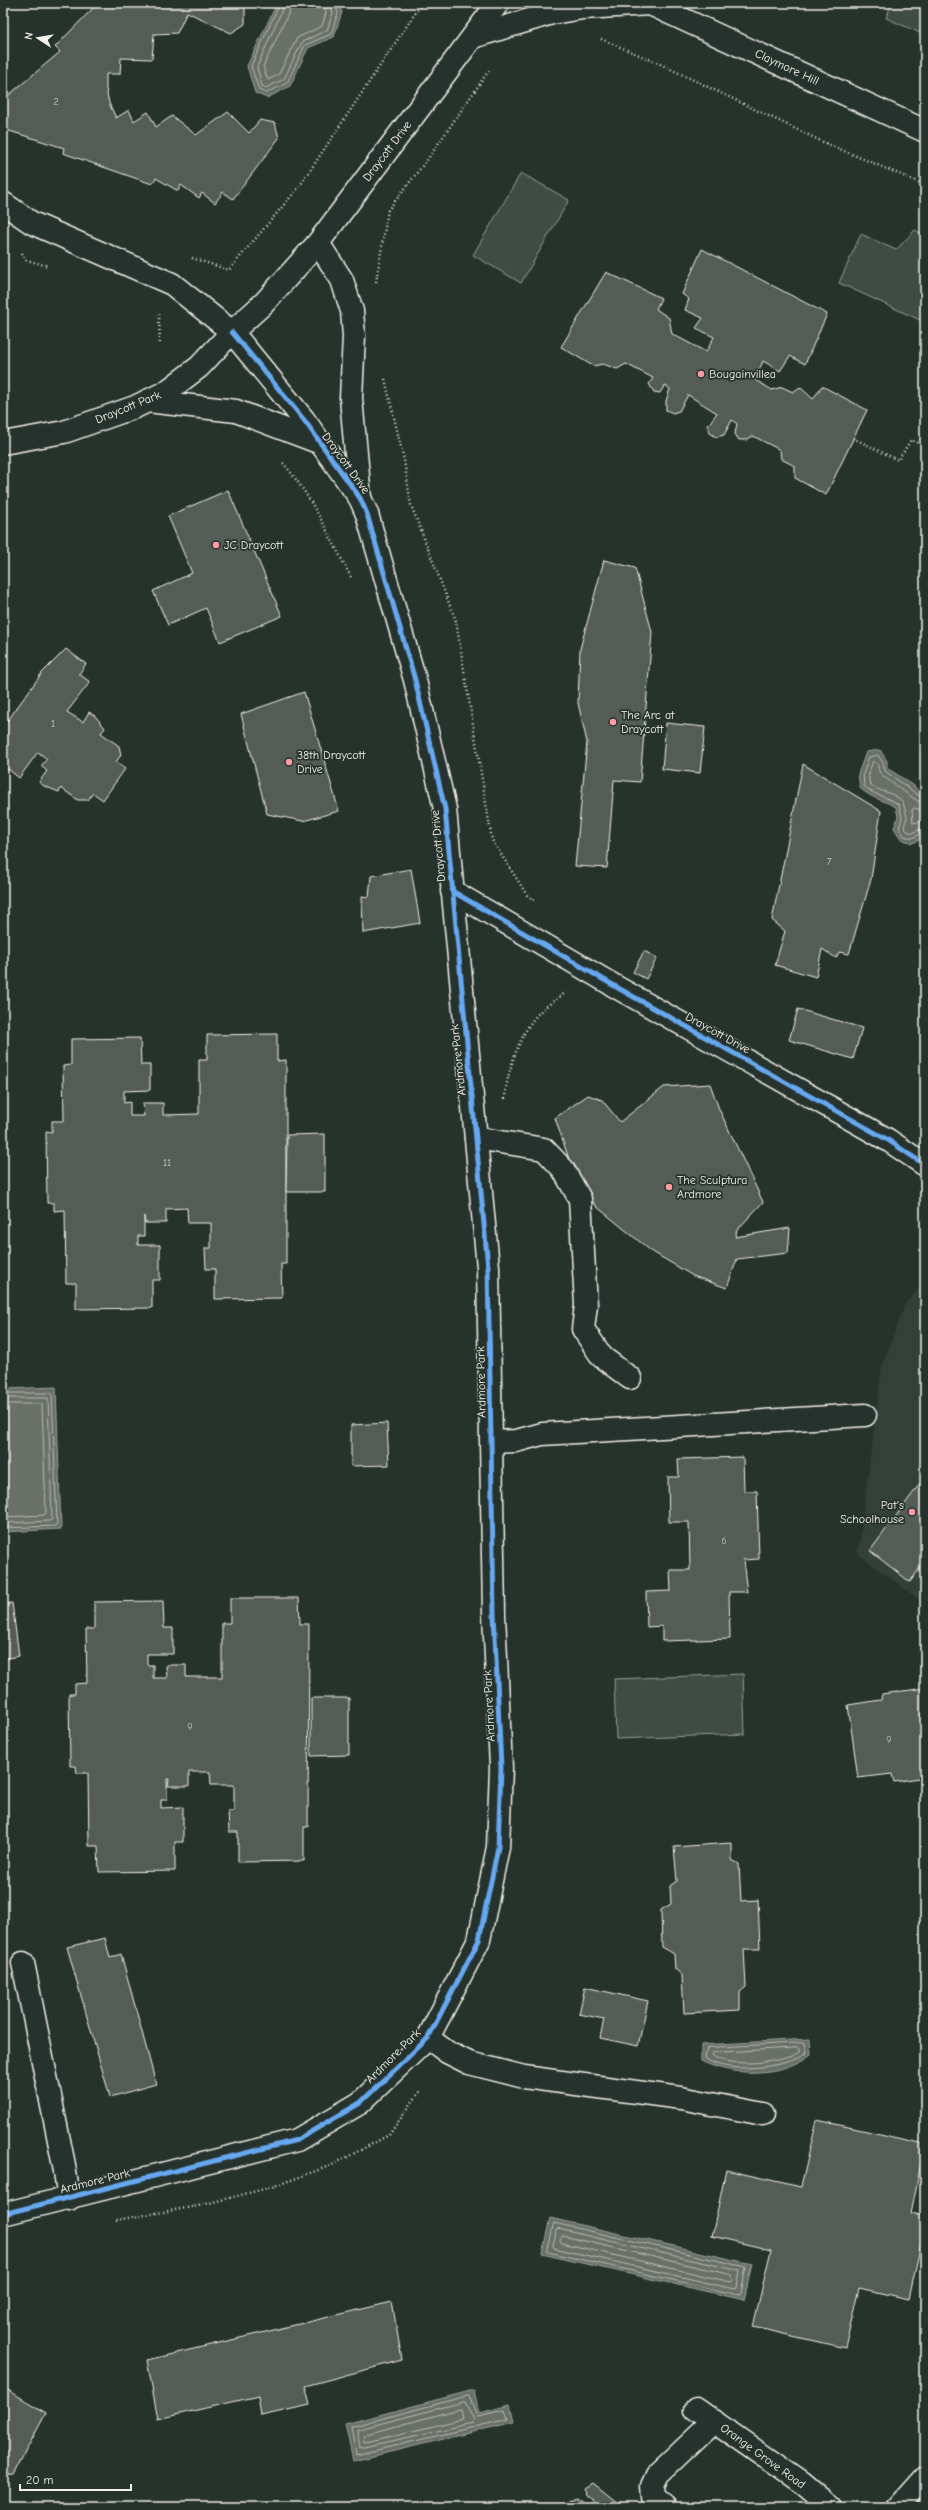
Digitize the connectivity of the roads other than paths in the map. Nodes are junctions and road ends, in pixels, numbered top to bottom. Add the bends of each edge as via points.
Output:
1 (498, 3) edge
2 (649, 4) edge
3 (473, 37) junction
4 (925, 131) edge
5 (3, 203) edge
6 (318, 243) junction
7 (232, 332) junction
8 (147, 401) junction
9 (318, 442) junction
10 (3, 443) edge
11 (360, 498) junction
12 (452, 891) junction
13 (476, 1138) junction
14 (925, 1165) edge
15 (630, 1378) dead end
16 (865, 1416) dead end
17 (492, 1442) junction
18 (23, 1963) dead end
19 (428, 2038) junction
20 (763, 2114) dead end
21 (69, 2199) junction
22 (3, 2214) edge
23 (696, 2408) dead end
24 (714, 2421) junction
25 (925, 2477) edge
26 (665, 2507) edge
27 (830, 2507) edge
28 (898, 2507) edge

1 - 3 street, Draycott Drive
2 - 3 street via 583,8 552,13
2 - 4 street, Claymore Hill
3 - 6 street, Draycott Drive
5 - 7 street via 32,223 172,284
6 - 7 street, Draycott Drive via 264,303
6 - 11 street, Draycott Drive via 342,280 352,311 354,336 351,398
7 - 8 street, Draycott Park via 199,366 166,392
7 - 9 street, Draycott Drive via 304,420
8 - 9 street via 236,411
8 - 10 street, Draycott Park via 64,432
9 - 11 street, Draycott Drive
11 - 12 street, Draycott Drive via 367,514 417,688 445,809
12 - 13 street, Ardmore Park
12 - 14 street, Draycott Drive via 888,1140
13 - 15 street via 544,1150 563,1169 580,1199 586,1305 583,1329 602,1357
13 - 17 street, Ardmore Park via 488,1267
16 - 17 street via 542,1434 516,1441
17 - 19 street, Ardmore Park via 494,1614 501,1768 498,1847 478,1940
18 - 21 street
19 - 20 street via 447,2052 469,2063 524,2077 681,2098
19 - 21 street, Ardmore Park via 360,2103 297,2140
21 - 22 street, Ardmore Park
23 - 24 street, Orange Grove Road
24 - 26 street via 657,2475 652,2486 653,2497
24 - 27 street, Orange Grove Road via 803,2484
25 - 28 street

